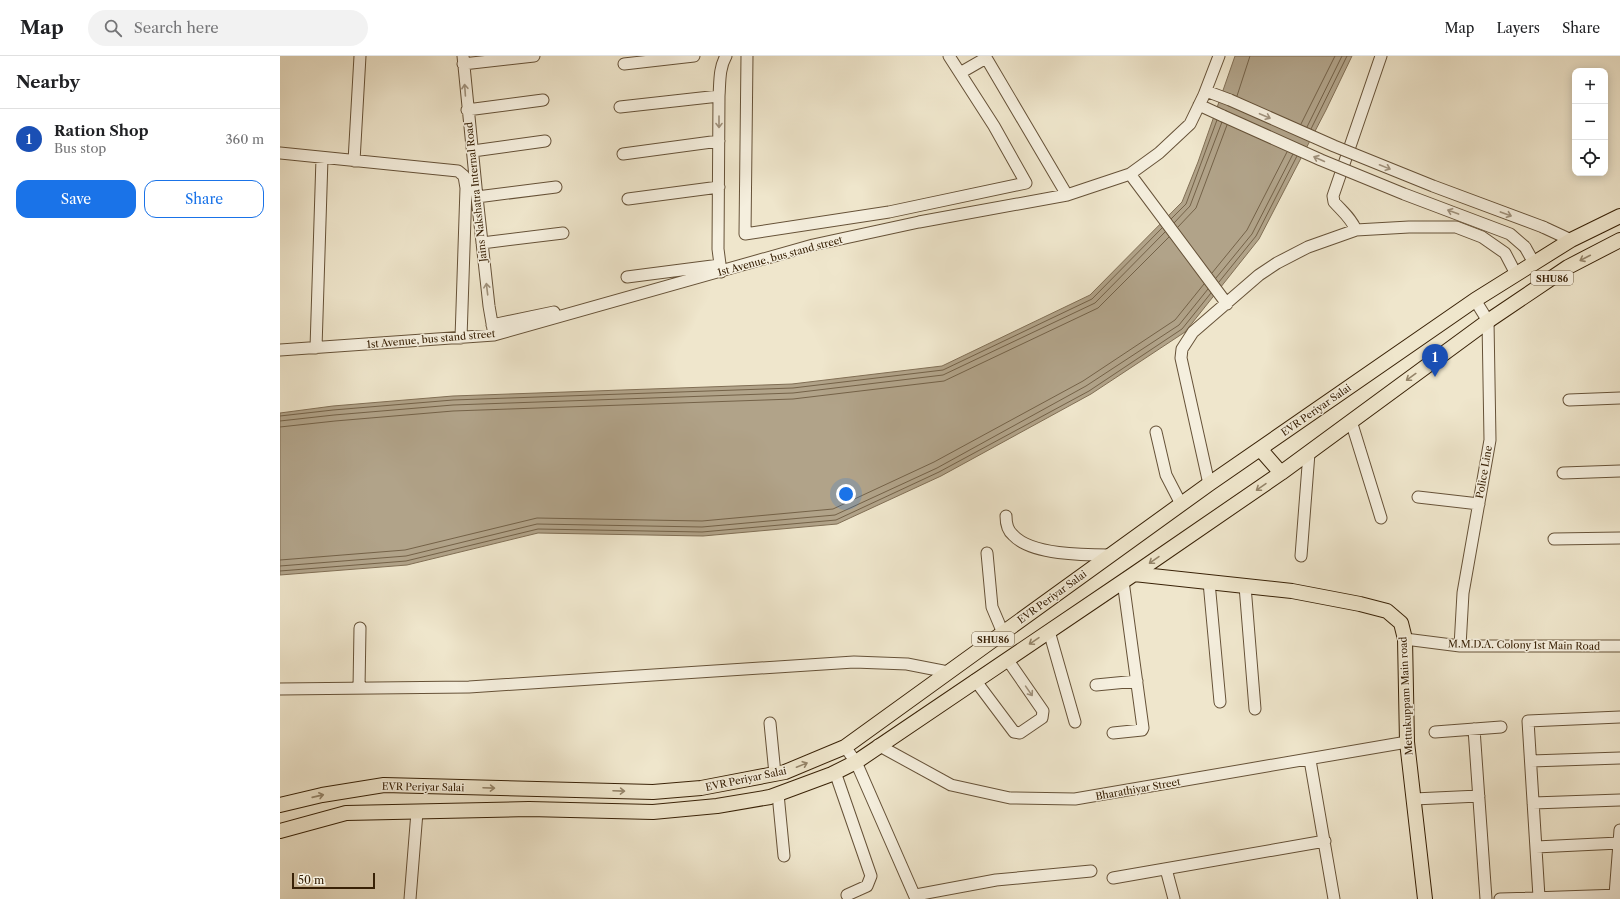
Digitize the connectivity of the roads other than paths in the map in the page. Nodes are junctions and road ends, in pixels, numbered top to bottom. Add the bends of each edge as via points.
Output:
1 (360, 56) edge
2 (534, 56) edge
3 (694, 56) edge
4 (726, 56) edge
5 (747, 56) edge
6 (949, 56) edge
7 (1219, 56) edge
8 (1381, 56) edge
9 (986, 57) edge
10 (463, 60) edge
11 (624, 64) dead end
12 (960, 73) junction
13 (1206, 91) junction
14 (719, 96) junction
15 (543, 100) dead end
16 (1199, 105) junction
17 (620, 107) dead end
18 (467, 110) junction
19 (544, 141) dead end
20 (719, 141) junction
21 (473, 151) junction
22 (280, 153) edge
23 (623, 154) dead end
24 (322, 158) junction
25 (354, 161) junction
26 (1130, 174) junction
27 (556, 187) dead end
28 (719, 187) junction
29 (1067, 195) junction
30 (477, 197) junction
31 (628, 199) dead end
32 (1620, 216) edge
33 (1356, 230) junction
34 (563, 233) dead end
35 (1571, 240) junction
36 (1620, 240) edge
37 (482, 243) junction
38 (1534, 263) junction
39 (720, 268) junction
40 (1516, 274) junction
41 (627, 277) dead end
42 (1475, 300) junction
43 (1227, 304) junction
44 (578, 306) dead end
45 (1488, 321) junction
46 (493, 329) junction
47 (462, 338) junction
48 (316, 348) junction
49 (280, 350) edge
50 (1620, 398) edge
51 (1570, 400) dead end
52 (1350, 422) junction
53 (1156, 432) dead end
54 (1260, 448) junction
55 (1309, 452) junction
56 (1620, 471) edge
57 (1281, 473) junction
58 (1563, 473) dead end
59 (1209, 484) junction
60 (1418, 496) dead end
61 (1181, 504) junction
62 (1478, 504) junction
63 (1006, 516) dead end
64 (1381, 518) dead end
65 (1620, 538) edge
66 (1554, 539) dead end
67 (987, 553) dead end
68 (1110, 555) junction
69 (1301, 556) dead end
70 (1128, 578) junction
71 (1209, 582) junction
72 (1245, 586) junction
73 (360, 628) dead end
74 (1049, 631) junction
75 (1003, 633) junction
76 (1405, 639) junction
77 (1460, 646) junction
78 (1620, 646) edge
79 (1007, 659) junction
80 (948, 672) junction
81 (975, 680) junction
82 (1137, 681) junction
83 (1096, 685) dead end
84 (280, 688) edge
85 (359, 688) junction
86 (1220, 702) dead end
87 (1255, 709) dead end
88 (1620, 718) edge
89 (1075, 722) dead end
90 (770, 723) dead end
91 (1501, 727) dead end
92 (1474, 729) junction
93 (1435, 732) dead end
94 (1114, 733) dead end
95 (1407, 742) junction
96 (878, 745) junction
97 (846, 747) junction
98 (1620, 758) edge
99 (1310, 760) junction
100 (1531, 761) junction
101 (856, 762) junction
102 (835, 772) junction
103 (775, 774) junction
104 (600, 791) junction
105 (778, 794) junction
106 (1478, 796) junction
107 (1414, 799) junction
108 (1620, 800) edge
109 (1533, 803) junction
110 (280, 805) edge
111 (601, 811) junction
112 (416, 812) junction
113 (1620, 830) edge
114 (280, 831) edge
115 (1325, 841) junction
116 (1619, 843) edge
117 (1536, 847) junction
118 (784, 856) dead end
119 (1166, 869) junction
120 (1091, 870) dead end
121 (1113, 878) dead end
122 (847, 895) dead end
123 (1618, 895) edge
124 (916, 897) edge
125 (1539, 897) junction
126 (410, 899) edge
127 (1174, 899) edge
128 (1334, 899) edge
129 (1425, 899) edge
130 (1486, 899) edge
131 (1500, 899) edge

1 - 25 street
2 - 10 street
3 - 11 street
4 - 14 street via 720,71
5 - 12 street via 745,234 889,212 1026,183
6 - 12 street
7 - 13 street, 1st Avenue, bus stand street
8 - 33 street via 1333,196 1334,202 1345,212
9 - 12 street
9 - 29 street
18 -> 10 street, Jains Nakshatra Internal Road
13 - 16 street, 1st Avenue, bus stand street
13 -> 35 street, bridge via 1334,146
14 - 17 street
14 -> 20 street
15 - 18 street
16 - 26 street, 1st Avenue, bus stand street via 1190,124 1159,153
38 -> 16 street, bridge via 1525,246 1510,234 1321,160
18 - 21 street, Jains Nakshatra Internal Road
19 - 21 street
20 - 23 street
20 - 28 street
21 - 30 street, Jains Nakshatra Internal Road
22 - 24 street
24 - 25 street
24 - 48 street
25 - 47 street via 458,171 464,176 466,188
26 - 29 street, 1st Avenue, bus stand street
26 - 43 street
27 - 30 street
28 - 31 street
28 - 39 street
29 - 39 street, 1st Avenue, bus stand street via 919,222
30 - 37 street, Jains Nakshatra Internal Road
32 - 35 main road, EVR Periyar Salai / SHU86
33 - 40 street via 1456,227 1482,237 1505,253
33 - 43 street via 1308,247 1277,263 1259,275
34 - 37 street
35 - 38 main road, EVR Periyar Salai / SHU86
36 -> 45 main road, EVR Periyar Salai / SHU86 via 1568,267
46 -> 37 street, Jains Nakshatra Internal Road
38 - 40 main road, EVR Periyar Salai / SHU86
39 - 41 street
39 - 46 street, 1st Avenue, bus stand street
40 - 42 main road, EVR Periyar Salai / SHU86
42 - 45 street
42 - 54 main road, EVR Periyar Salai / SHU86
43 - 59 street via 1193,332 1182,349 1181,358
44 - 46 street
45 -> 52 main road, EVR Periyar Salai / SHU86
45 - 62 street, Police Line via 1490,440
46 - 47 street, 1st Avenue, bus stand street
47 - 48 street, 1st Avenue, bus stand street
48 - 49 street, 1st Avenue, bus stand street
50 - 51 street
52 - 55 main road, EVR Periyar Salai / SHU86
52 - 64 street
53 - 61 street via 1166,475
54 - 57 main road
54 - 59 main road, EVR Periyar Salai / SHU86
55 - 57 main road, EVR Periyar Salai / SHU86
55 - 69 street
56 - 58 street
57 -> 70 main road, EVR Periyar Salai / SHU86
59 - 61 main road, EVR Periyar Salai / SHU86
60 - 62 street
61 - 68 main road, EVR Periyar Salai / SHU86
62 - 77 street, Police Line via 1463,593
63 - 68 street via 1008,529 1012,535 1038,548 1068,555
65 - 66 street
67 - 75 street via 992,607
68 - 75 main road, EVR Periyar Salai / SHU86
70 - 71 main road, Mettukuppam Main road
70 - 74 main road, EVR Periyar Salai / SHU86
70 - 82 street
71 - 72 main road, Mettukuppam Main road
71 - 86 street
72 - 76 main road, Mettukuppam Main road via 1292,591 1387,611 1401,623
72 - 87 street
73 - 85 street
74 -> 79 main road, EVR Periyar Salai / SHU86
74 - 89 street
75 - 80 main road, EVR Periyar Salai / SHU86
76 - 77 street, M.M.D.A. Colony 1st Main Road
76 - 95 main road, Mettukuppam Main road
77 - 78 street, M.M.D.A. Colony 1st Main Road
79 - 81 main road, EVR Periyar Salai / SHU86
79 -> 81 street via 1043,712 1042,718 1020,733 1014,732
80 - 85 street via 907,664 854,662 469,687
80 - 97 main road, EVR Periyar Salai / SHU86
81 - 96 main road, EVR Periyar Salai / SHU86
82 - 83 street
82 - 94 street via 1143,728
84 - 85 street
88 - 100 street via 1528,721
90 - 103 street
91 - 92 street
92 - 93 street
92 - 106 street
95 - 99 street, Bharathiyar Street
95 - 107 main road, Mettukuppam Main road
96 - 99 street, Bharathiyar Street via 951,785 1010,798 1075,799
96 - 101 main road, EVR Periyar Salai / SHU86
97 - 101 street
103 -> 97 main road, EVR Periyar Salai / SHU86
98 - 100 street
99 - 115 street
100 - 109 street
101 - 102 main road, EVR Periyar Salai / SHU86
101 - 124 street
102 - 105 main road, EVR Periyar Salai / SHU86
102 - 122 street via 871,876 867,886
104 -> 103 main road, EVR Periyar Salai / SHU86 via 653,792 701,788
110 -> 104 main road, EVR Periyar Salai / SHU86 via 384,785
104 - 111 main road
105 - 111 main road, EVR Periyar Salai / SHU86 via 717,806 653,812
105 - 118 street
106 - 107 street
106 - 130 street
107 - 129 main road, Mettukuppam Main road
108 - 109 street
109 - 117 street
111 - 112 main road, EVR Periyar Salai / SHU86 via 529,809
112 - 114 main road, EVR Periyar Salai / SHU86 via 346,813
112 - 126 street
113 - 116 street
115 - 119 street
115 - 128 street
116 - 117 street
116 - 123 street
117 - 125 street
119 - 121 street
119 - 127 street
120 - 124 street via 996,880
123 - 125 street
125 - 131 street

